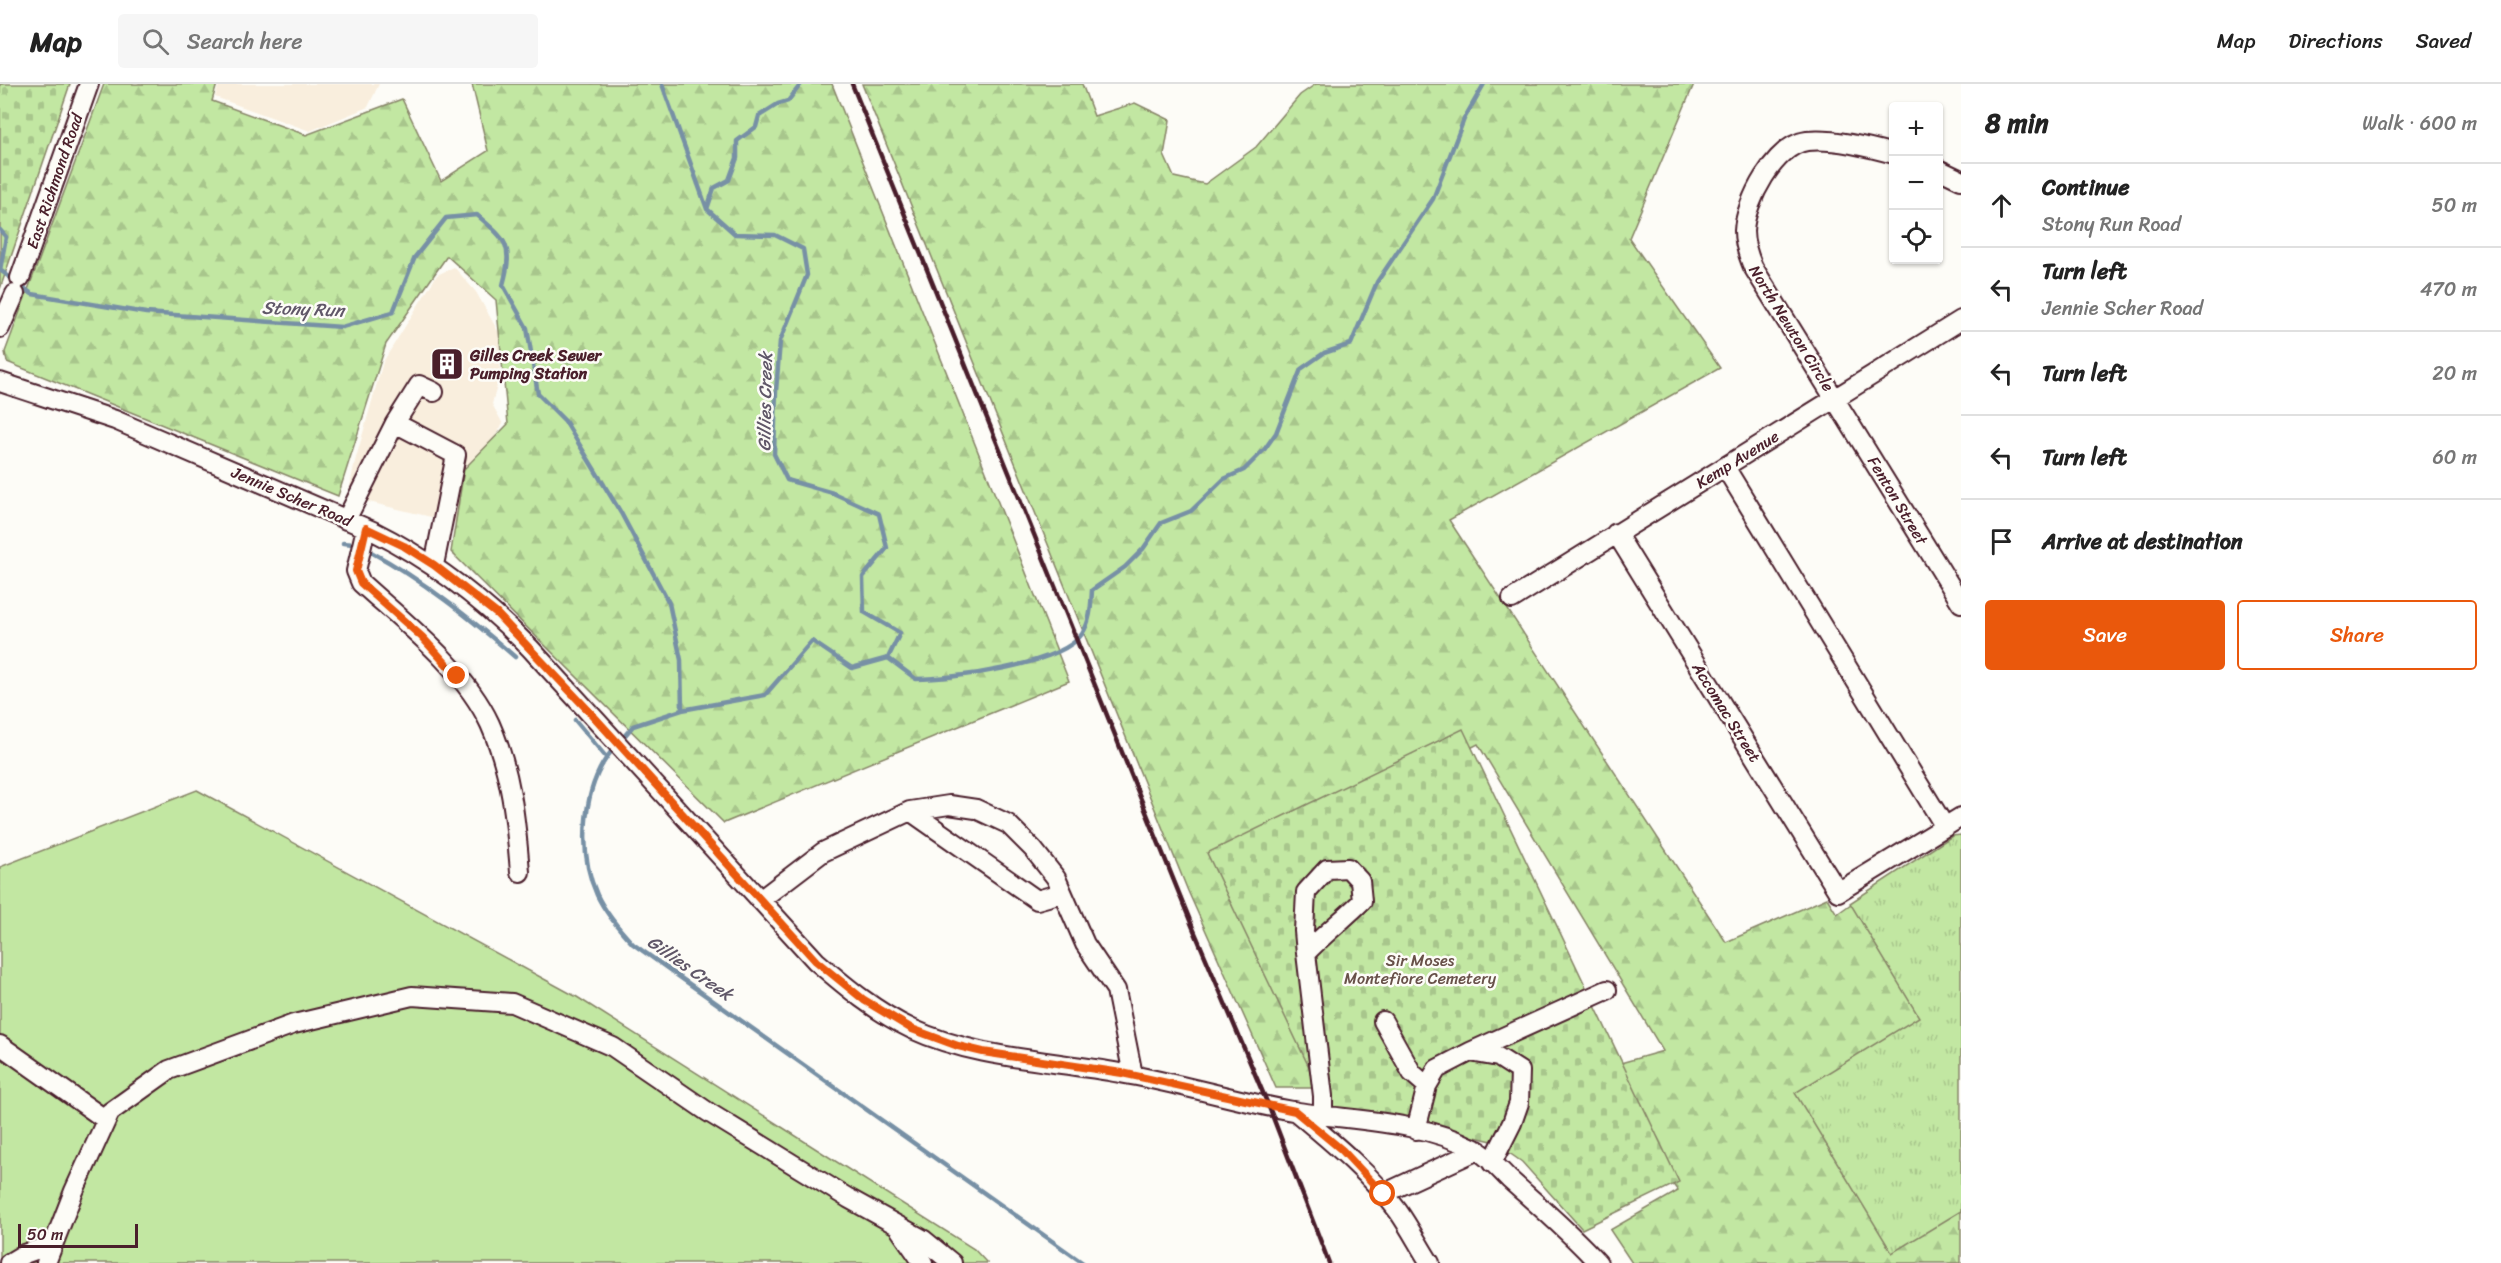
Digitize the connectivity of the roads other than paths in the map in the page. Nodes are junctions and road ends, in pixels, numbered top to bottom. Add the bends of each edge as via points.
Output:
1 (89, 84) edge
2 (1889, 153) edge
3 (1943, 171) edge
4 (1961, 180) edge
5 (1961, 320) edge
6 (0, 328) edge
7 (0, 382) edge
8 (434, 392) dead end
9 (1835, 398) junction
10 (395, 423) junction
11 (1725, 467) junction
12 (346, 520) junction
13 (366, 528) junction
14 (1616, 533) junction
15 (434, 565) junction
16 (1512, 598) dead end
17 (1961, 603) edge
18 (910, 811) junction
19 (1961, 817) edge
20 (1945, 827) junction
21 (520, 872) dead end
22 (1062, 893) junction
23 (760, 900) junction
24 (1306, 953) junction
25 (1607, 990) dead end
26 (1383, 1021) dead end
27 (0, 1045) edge
28 (1470, 1052) junction
29 (1133, 1075) junction
30 (1427, 1086) junction
31 (1295, 1111) junction
32 (1323, 1116) junction
33 (106, 1120) junction
34 (1416, 1130) junction
35 (1478, 1150) junction
36 (1491, 1163) junction
37 (1383, 1194) junction
38 (895, 1224) junction
39 (53, 1244) junction
40 (9, 1263) edge
41 (46, 1263) edge
42 (923, 1263) edge
43 (952, 1263) edge
44 (1430, 1263) edge
45 (1598, 1263) edge

1 - 6 street, East Richmond Road
2 - 9 street, North Newton Circle via 1807,141 1788,148 1767,171 1746,220 1746,248 1753,267
3 - 4 street
5 - 9 street, Kemp Avenue
7 - 12 street, Jennie Scher Road via 115,420
8 - 10 street via 419,385
9 - 11 street, Kemp Avenue
9 - 17 street, Fenton Street
10 - 12 street
10 - 15 street via 456,455
11 - 14 street, Kemp Avenue
11 - 20 street
12 - 13 street, Jennie Scher Road
13 - 15 street, Jennie Scher Road
13 - 21 street via 356,571 361,583 422,637 457,676 489,723 504,761 515,809
14 - 16 street, Kemp Avenue
14 - 20 street, Accomac Street via 1838,892
15 - 23 street, Jennie Scher Road via 497,614
18 - 22 street via 1037,900
18 - 22 street via 950,805 976,809 1008,824 1056,878
18 - 23 street via 823,852
19 - 20 street
22 - 29 street via 1085,944 1116,990
23 - 29 street, Jennie Scher Road via 842,984 912,1029 983,1052
24 - 24 street via 1306,892 1327,869 1348,868 1360,881 1362,901
24 - 32 street
25 - 28 street
26 - 30 street via 1412,1073
27 - 33 street
28 - 30 street via 1437,1069
28 - 36 street via 1498,1057 1520,1071 1519,1103
29 - 31 street, Jennie Scher Road
30 - 34 street
31 - 32 street, Jennie Scher Road
31 - 37 street via 1342,1150
32 - 34 street, Jennie Scher Road via 1373,1120
33 - 38 street via 110,1112 169,1070 294,1024 412,996 512,1003 613,1047 708,1112
33 - 39 street
34 - 35 street, Jennie Scher Road
35 - 36 street, Jennie Scher Road
35 - 37 street
36 - 45 street, Jennie Scher Road
37 - 44 street
38 - 42 street
38 - 43 street via 924,1240
39 - 40 street
39 - 41 street

